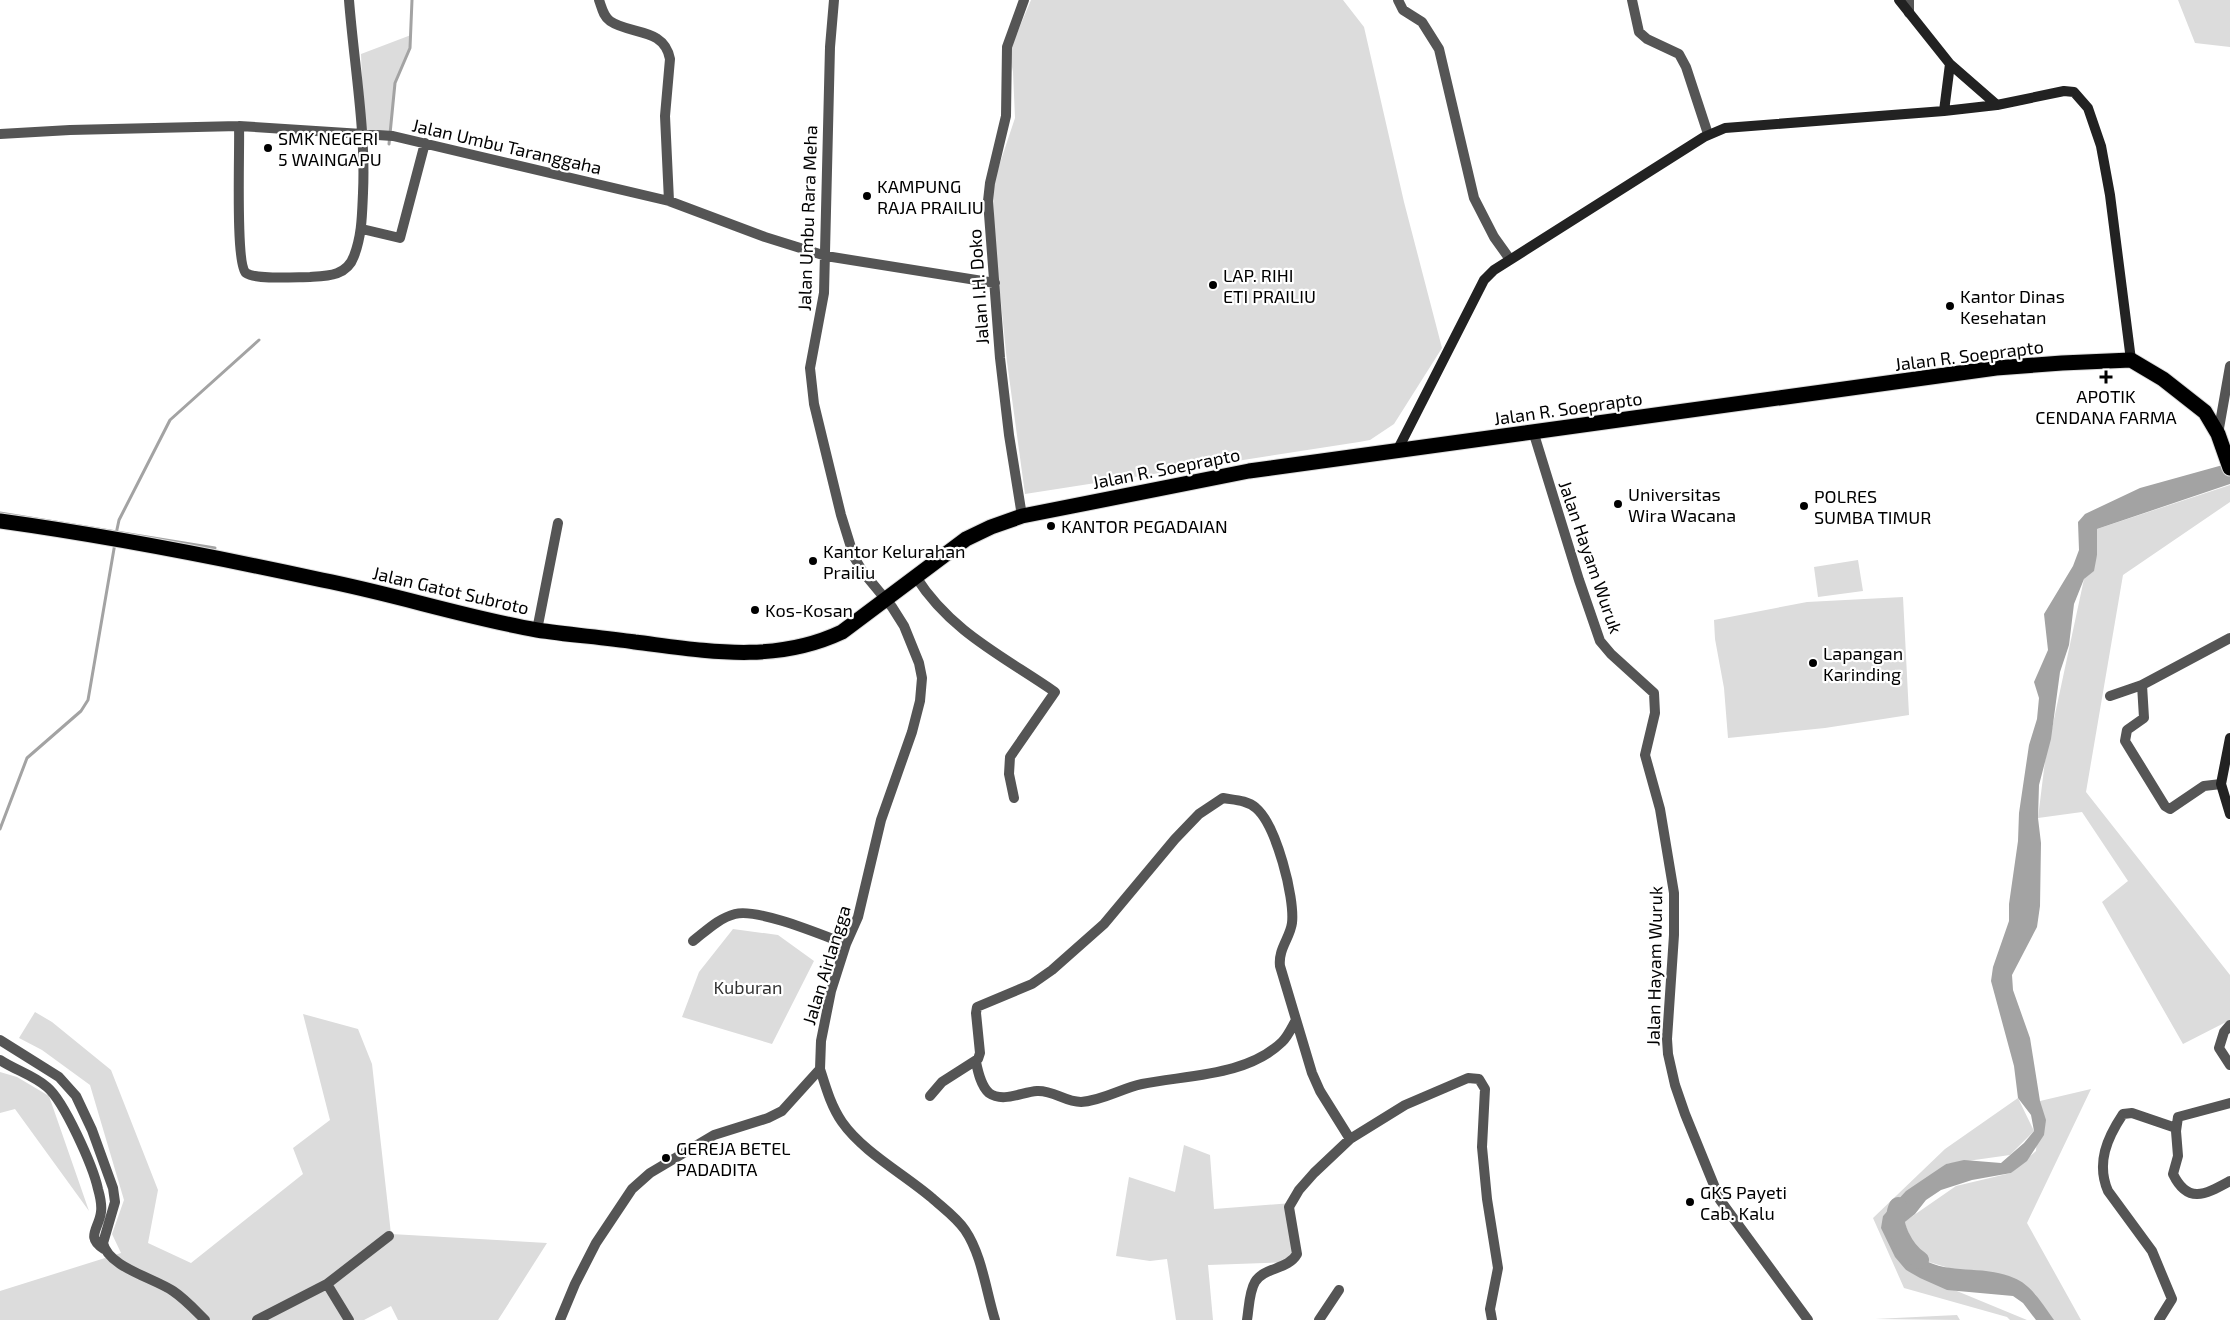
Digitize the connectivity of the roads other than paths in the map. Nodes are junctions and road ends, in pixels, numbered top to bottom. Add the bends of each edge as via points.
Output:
1 (349, 0) edge
2 (599, 0) edge
3 (834, 0) edge
4 (1024, 0) edge
5 (1398, 0) edge
6 (1632, 0) edge
7 (1899, 0) edge
8 (1909, 0) edge
9 (1909, 13) junction
10 (1950, 64) junction
11 (1997, 105) junction
12 (1944, 111) junction
13 (239, 126) junction
14 (362, 133) junction
15 (0, 134) edge
16 (1708, 134) junction
17 (425, 143) junction
18 (669, 201) junction
19 (362, 229) junction
20 (826, 256) junction
21 (1509, 258) junction
22 (994, 283) junction
23 (2131, 360) junction
24 (2230, 366) edge
25 (1533, 431) junction
26 (2220, 439) junction
27 (1396, 451) junction
28 (2230, 468) edge
29 (1022, 516) junction
30 (0, 521) edge
31 (558, 523) dead end
32 (916, 577) junction
33 (886, 601) junction
34 (537, 630) junction
35 (2230, 638) edge
36 (2142, 685) junction
37 (2110, 696) dead end
38 (2230, 738) edge
39 (2221, 784) junction
40 (1014, 798) dead end
41 (2230, 814) edge
42 (693, 941) dead end
43 (846, 944) junction
44 (1296, 1020) junction
45 (2230, 1025) edge
46 (0, 1040) edge
47 (0, 1060) edge
48 (976, 1062) junction
49 (2230, 1065) edge
50 (820, 1069) junction
51 (930, 1096) dead end
52 (2230, 1103) edge
53 (2176, 1128) junction
54 (1350, 1139) junction
55 (2230, 1181) edge
56 (389, 1236) dead end
57 (104, 1249) junction
58 (327, 1284) junction
59 (1339, 1290) dead end
60 (205, 1320) edge
61 (257, 1320) edge
62 (349, 1320) edge
63 (560, 1320) edge
64 (995, 1320) edge
65 (1247, 1320) edge
66 (1319, 1320) edge
67 (1492, 1320) edge
68 (1808, 1320) edge
69 (2159, 1320) edge

1 - 14 street
2 - 18 street via 611,22 646,33 668,50 665,116
3 - 20 street, Jalan Umbu Rara Meha via 830,47
4 - 22 street, Jalan I.H. Doko via 1007,47 1006,116 988,201
5 - 21 street via 1403,10 1422,22 1439,49 1474,198
6 - 16 street via 1639,32 1678,54 1686,66
7 - 9 street
8 - 9 street
9 - 10 street
10 - 11 street
10 - 12 street
11 - 12 street
11 - 23 street via 2064,91 2074,92 2088,108 2106,170
12 - 16 street via 1725,128
13 - 14 street, Jalan Umbu Taranggaha
13 - 15 street, Jalan Umbu Taranggaha
13 - 19 street via 240,259 247,274 332,276 342,272 354,258
14 - 17 street, Jalan Umbu Taranggaha
14 - 19 street
16 - 21 street
17 - 18 street, Jalan Umbu Taranggaha
17 - 19 street via 400,238
18 - 20 street, Jalan Umbu Taranggaha
20 - 22 street, Jalan Umbu Taranggaha
20 - 33 street, Jalan Umbu Rara Meha via 824,293 810,368 814,404 854,557
21 - 27 street via 1484,280
22 - 29 street, Jalan I.H. Doko via 1004,390
23 - 25 highway, Jalan R. Soeprapto via 1996,368
23 - 26 highway via 2163,379 2205,412
24 - 26 street
25 - 27 highway, Jalan R. Soeprapto
25 - 68 street, Jalan Hayam Wuruk via 1600,641 1654,693 1655,713 1645,755 1660,809 1674,893 1668,1039 1675,1085 1720,1200
26 - 28 highway
27 - 29 highway, Jalan R. Soeprapto via 1249,472
29 - 32 highway, Jalan R. Soeprapto via 966,539
30 - 34 highway, Jalan Gatot Subroto via 324,580
31 - 34 street
32 - 33 highway, Jalan R. Soeprapto
32 - 40 street via 930,599 961,629 1055,692 1010,757 1009,774
33 - 34 highway, Jalan Gatot Subroto via 822,642 768,653 694,649
33 - 43 street, Jalan Airlangga via 904,626 917,657 922,678 920,701 881,820 858,917
35 - 36 street
36 - 37 street
36 - 39 street via 2144,718 2127,730 2125,741 2165,806 2170,809 2204,786
38 - 39 street
39 - 41 street
42 - 43 street via 722,919 741,913 778,920
43 - 50 street, Jalan Airlangga via 823,1027
44 - 48 street via 1283,1040 1269,1052 1249,1061 1214,1073 1134,1086 1086,1101 1072,1101 1048,1091 996,1096 984,1087
44 - 48 street via 1279,958 1292,926 1293,913 1281,858 1270,828 1255,807 1223,798 1193,820 1104,924 1059,964 1032,984 977,1006 980,1053
44 - 54 street via 1320,1091
45 - 49 street via 2219,1048
46 - 57 street via 59,1077 78,1101 113,1188 115,1202 104,1235
47 - 57 street via 36,1079 56,1097 99,1190 101,1210 94,1235 97,1244
48 - 51 street via 942,1082
50 - 63 street via 782,1111 714,1135 650,1173 632,1189 596,1243
50 - 64 street via 831,1103 852,1134 918,1186 965,1230 976,1252
52 - 53 street via 2183,1114 2178,1117
53 - 55 street via 2178,1156 2173,1174 2181,1188 2199,1195
53 - 69 street via 2132,1113 2123,1114 2104,1152 2103,1179 2108,1191 2152,1251 2172,1299
54 - 65 street via 1314,1173 1292,1200 1289,1212 1297,1254 1291,1262 1255,1282
54 - 67 street via 1413,1101 1468,1078 1475,1077 1482,1083 1486,1097 1482,1147 1498,1259 1490,1309
56 - 58 street
57 - 60 street via 116,1261 184,1299
58 - 61 street
58 - 62 street
59 - 66 street

